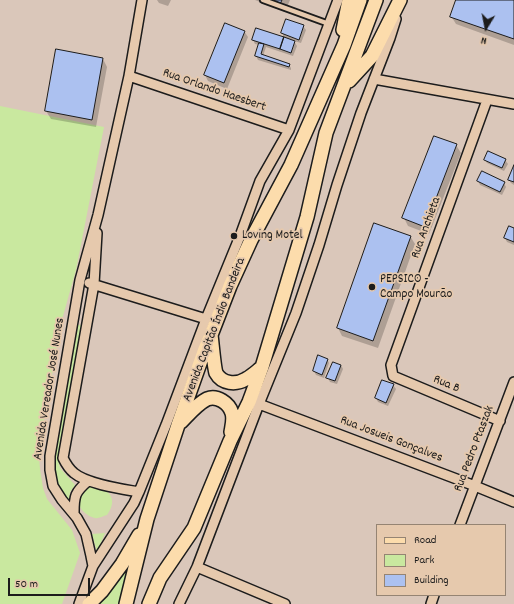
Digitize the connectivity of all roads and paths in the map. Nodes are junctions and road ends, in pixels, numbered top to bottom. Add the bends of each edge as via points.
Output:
1 (142, 0) edge
2 (263, 0) edge
3 (338, 0) edge
4 (349, 0) edge
5 (360, 0) edge
6 (376, 0) edge
7 (401, 0) edge
8 (329, 24) junction
9 (344, 46) junction
10 (129, 76) junction
11 (374, 80) junction
12 (344, 87) junction
13 (487, 100) junction
14 (514, 104) edge
15 (289, 130) junction
16 (98, 215) junction
17 (80, 280) junction
18 (94, 284) junction
19 (206, 319) junction
20 (211, 335) junction
21 (391, 365) joint
22 (262, 367) junction
23 (514, 382) edge
24 (259, 404) junction
25 (500, 421) junction
26 (178, 425) junction
27 (230, 441) junction
28 (88, 481) junction
29 (475, 486) junction
30 (139, 492) junction
31 (514, 502) edge
32 (74, 513) junction
33 (148, 519) junction
34 (460, 524) edge
35 (93, 566) junction
36 (197, 567) junction
37 (79, 604) edge
38 (89, 604) edge
39 (126, 604) edge
40 (149, 604) edge
41 (179, 604) edge
42 (285, 604) edge

1 - 10 street, Avenida Vereador José Nunes
2 - 8 lane
3 - 8 street
4 - 9 main road via 342,32
5 - 9 main road, Avenida Capitão Índio Bandeira
6 - 12 main road
7 - 11 street
7 - 12 main road via 372,56
8 - 15 street
9 - 20 main road, Avenida Capitão Índio Bandeira via 291,165 251,240
10 - 15 street, Rua Orlando Haesbert
10 - 16 street, Avenida Vereador José Nunes
11 - 13 street
11 - 24 street via 339,178 296,313
12 - 22 main road via 326,133 307,217
13 - 14 street
13 - 21 street, Rua Anchieta
15 - 19 street via 260,180
16 - 17 street, Avenida Vereador José Nunes
16 - 18 street, Avenida Vereador José Nunes
17 - 18 street
17 - 32 street, Avenida Vereador José Nunes via 50,456 53,486
18 - 19 street
18 - 28 street, Avenida Vereador José Nunes via 63,458 75,474
19 - 30 street
20 - 22 main road via 216,372 223,380 229,383 246,380
20 - 26 main road, Avenida Capitão Índio Bandeira
21 - 25 street, Rua B via 393,376
22 - 27 main road
23 - 25 street, Rua Pedro Ptaszak
24 - 29 street, Rua Josueis Gonçalves
24 - 36 street
25 - 29 street, Rua Pedro Ptaszak
26 - 27 main road via 200,403 208,398 216,398 224,401 232,412
26 - 33 main road, Avenida Capitão Índio Bandeira
27 - 40 main road via 194,528 160,578
28 - 30 street, Avenida Vereador José Nunes
28 - 32 street via 76,494
29 - 31 street, Rua Josueis Gonçalves
29 - 34 street, Rua Pedro Ptaszak
30 - 35 street
32 - 35 street, Avenida Vereador José Nunes via 86,534
33 - 38 main road via 122,564
33 - 39 main road, Avenida Capitão Índio Bandeira
35 - 37 street
36 - 41 street
36 - 42 street

